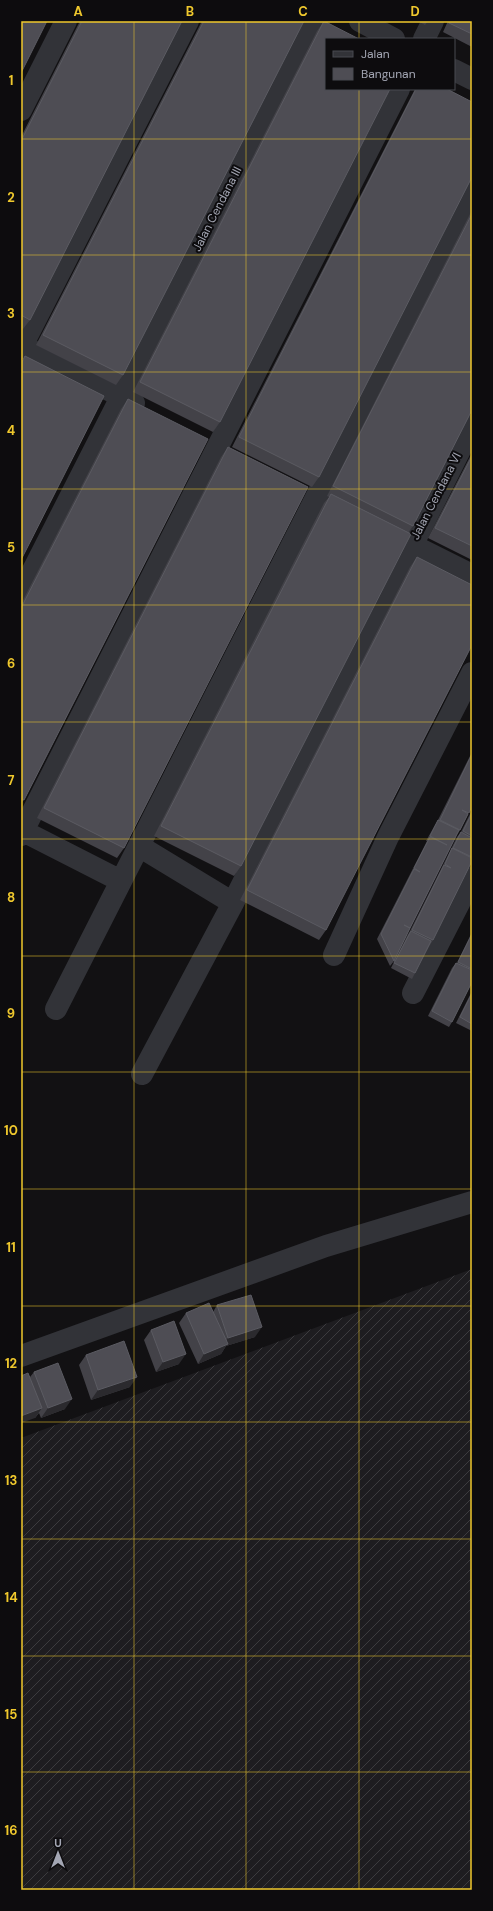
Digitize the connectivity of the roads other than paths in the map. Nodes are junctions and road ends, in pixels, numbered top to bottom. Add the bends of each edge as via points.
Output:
1 (66, 21) edge
2 (188, 21) edge
3 (312, 21) edge
4 (360, 21) edge
5 (433, 21) edge
6 (392, 38) edge
7 (424, 38) edge
8 (455, 70) edge
9 (472, 79) edge
10 (398, 90) edge
11 (21, 110) edge
12 (472, 191) edge
13 (21, 346) edge
14 (122, 396) junction
15 (149, 410) edge
16 (472, 426) edge
17 (197, 435) edge
18 (218, 446) junction
19 (239, 456) edge
20 (296, 485) edge
21 (317, 496) junction
22 (337, 506) edge
23 (378, 527) edge
24 (412, 544) junction
25 (472, 575) edge
26 (21, 594) edge
27 (472, 673) edge
28 (22, 832) edge
29 (139, 846) junction
30 (472, 878) edge
31 (121, 881) junction
32 (233, 903) junction
33 (334, 955) dead end
34 (413, 993) dead end
35 (56, 1009) dead end
36 (142, 1074) dead end
37 (472, 1202) edge
38 (21, 1356) edge

1 - 11 street
2 - 13 street
3 - 14 street, Jalan Cendana III
4 - 6 street
5 - 7 street
8 - 9 street
10 - 18 street
12 - 21 street
13 - 14 street
14 - 15 street
14 - 26 street, Jalan Cendana III
16 - 24 street, Jalan Cendana VI
17 - 18 street
18 - 19 street
18 - 28 street
20 - 21 street
21 - 22 street
21 - 29 street
23 - 24 street
24 - 25 street
24 - 32 street, Jalan Cendana VI
27 - 33 street via 388,837
28 - 31 street
29 - 31 street
29 - 32 street
30 - 34 street
31 - 35 street
32 - 36 street, Jalan Cendana VI
37 - 38 street via 326,1246

